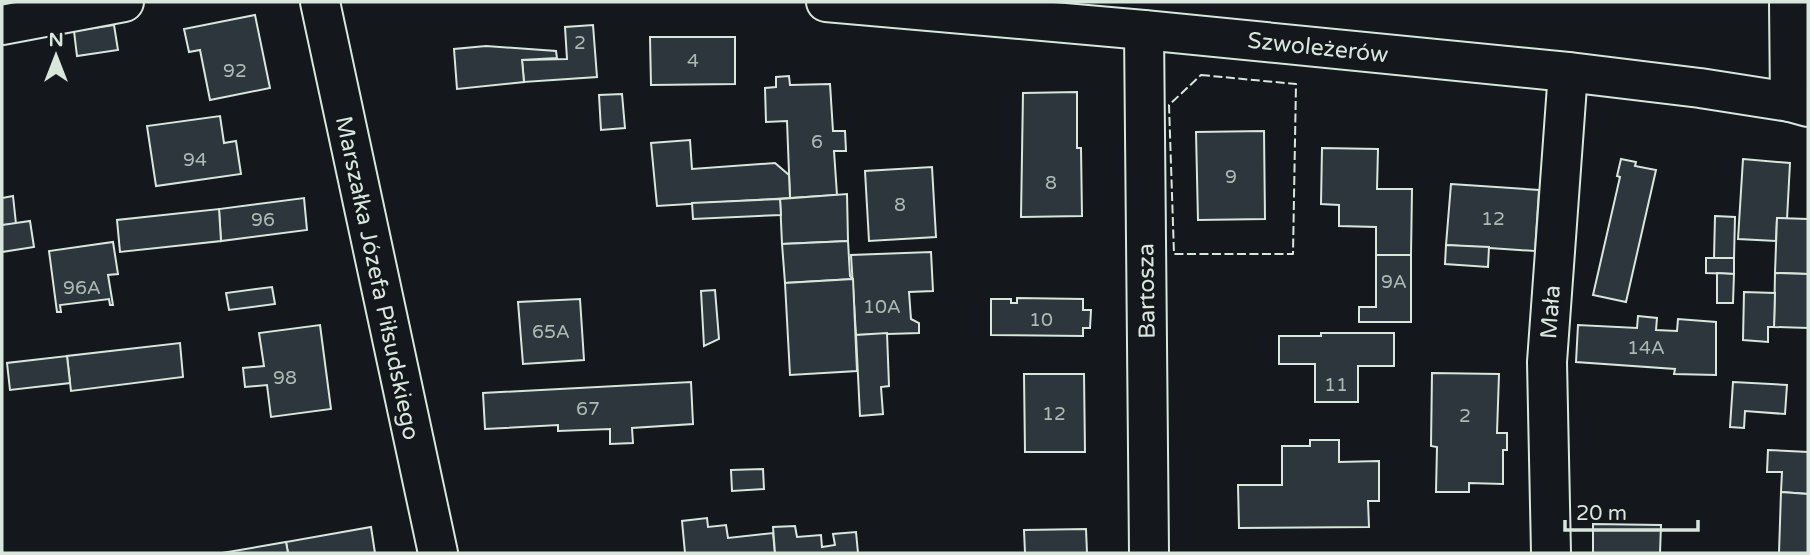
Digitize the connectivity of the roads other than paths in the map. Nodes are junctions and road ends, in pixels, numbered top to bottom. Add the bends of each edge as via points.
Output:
1 (124, 2) edge
2 (320, 2) edge
3 (826, 2) edge
4 (1789, 2) edge
5 (2, 24) edge
6 (1144, 30) junction
7 (1568, 72) junction
8 (1799, 104) edge
9 (438, 553) edge
10 (1149, 553) edge
11 (1551, 553) edge

1 - 5 street
2 - 9 street, Marszałka Józefa Piłsudskiego
3 - 6 street, Szwoleżerów
4 - 8 street
6 - 7 street, Szwoleżerów
6 - 10 street, Bartosza
7 - 8 street, Szwoleżerów
7 - 11 street, Mała via 1547,362

